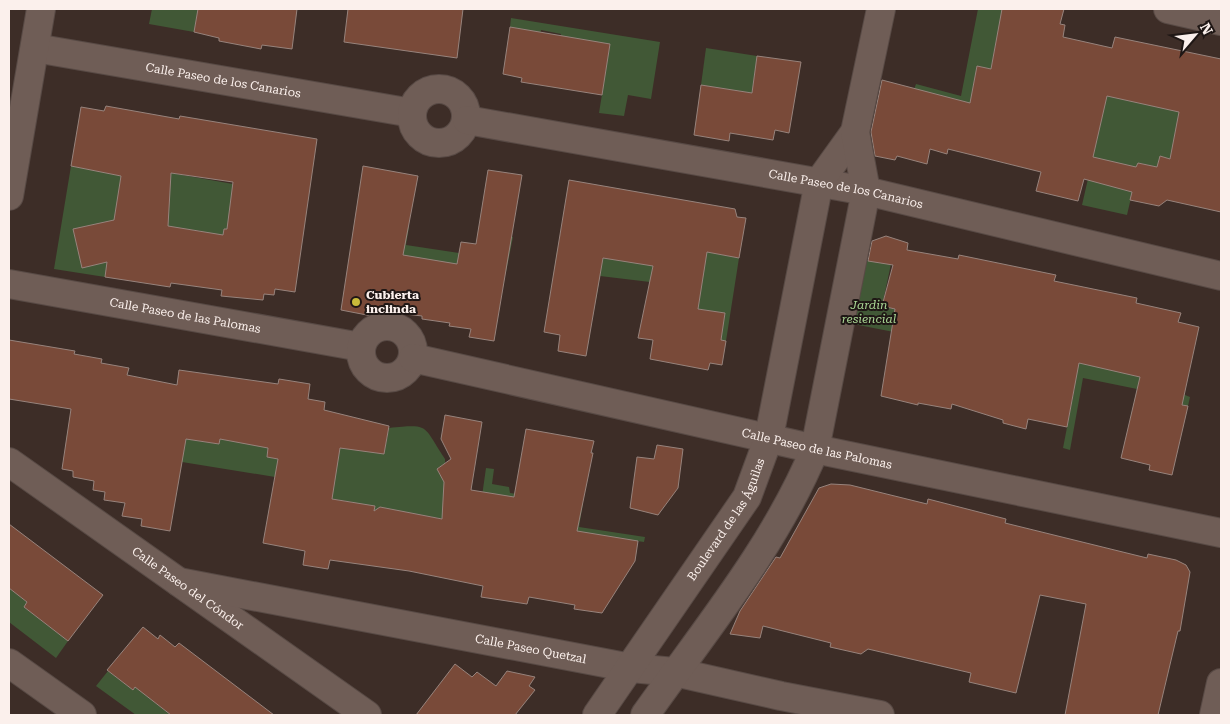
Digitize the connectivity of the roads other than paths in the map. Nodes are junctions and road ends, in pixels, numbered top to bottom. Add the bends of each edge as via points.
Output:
1 (41, 9) edge
2 (881, 9) edge
3 (1168, 9) edge
4 (1221, 21) edge
5 (34, 48) junction
6 (412, 113) junction
7 (466, 120) junction
8 (855, 132) junction
9 (819, 182) junction
10 (866, 191) junction
11 (9, 196) edge
12 (1221, 276) edge
13 (9, 284) edge
14 (361, 348) junction
15 (413, 358) junction
16 (769, 437) junction
17 (816, 449) junction
18 (9, 462) edge
19 (1221, 533) edge
20 (179, 582) junction
21 (9, 663) edge
22 (631, 668) junction
23 (675, 672) junction
24 (1221, 683) edge
25 (781, 696) junction
26 (82, 715) edge
27 (367, 715) edge
28 (596, 715) edge
29 (645, 715) edge
30 (806, 715) edge
31 (880, 715) edge
32 (1214, 715) edge

1 - 5 street
2 - 8 street, Boulevard de las Águilas
3 - 4 street
5 - 6 street, Calle Paseo de los Canarios
5 - 11 street
6 - 7 street via 418,134 436,143 447,143 456,138
6 - 7 street via 422,94 443,89 461,99 466,109
7 - 9 street, Calle Paseo de los Canarios
8 - 9 street, Boulevard de las Águilas
8 - 10 street, Boulevard de las Águilas
9 - 10 street, Calle Paseo de los Canarios
9 - 16 street, Boulevard de las Águilas
10 - 12 street, Calle Paseo de los Canarios
10 - 17 street, Boulevard de las Águilas
13 - 14 street, Calle Paseo de las Palomas
14 - 15 street via 365,367 382,379 402,374 410,367
14 - 15 street via 372,330 392,326 410,338
15 - 16 street, Calle Paseo de las Palomas
16 - 17 street, Calle Paseo de las Palomas
16 - 22 street, Boulevard de las Águilas via 747,497
17 - 19 street, Calle Paseo de las Palomas
17 - 23 street, Boulevard de las Águilas via 802,480 757,557
18 - 20 street, Calle Paseo del Cóndor
20 - 22 street, Calle Paseo Quetzal
20 - 27 street, Calle Paseo del Cóndor
21 - 26 street
22 - 23 street, Calle Paseo Quetzal
22 - 28 street, Boulevard de las Águilas
23 - 25 street, Calle Paseo Quetzal
23 - 29 street, Boulevard de las Águilas
24 - 32 street
25 - 30 street
25 - 31 street, Calle Paseo Quetzal

